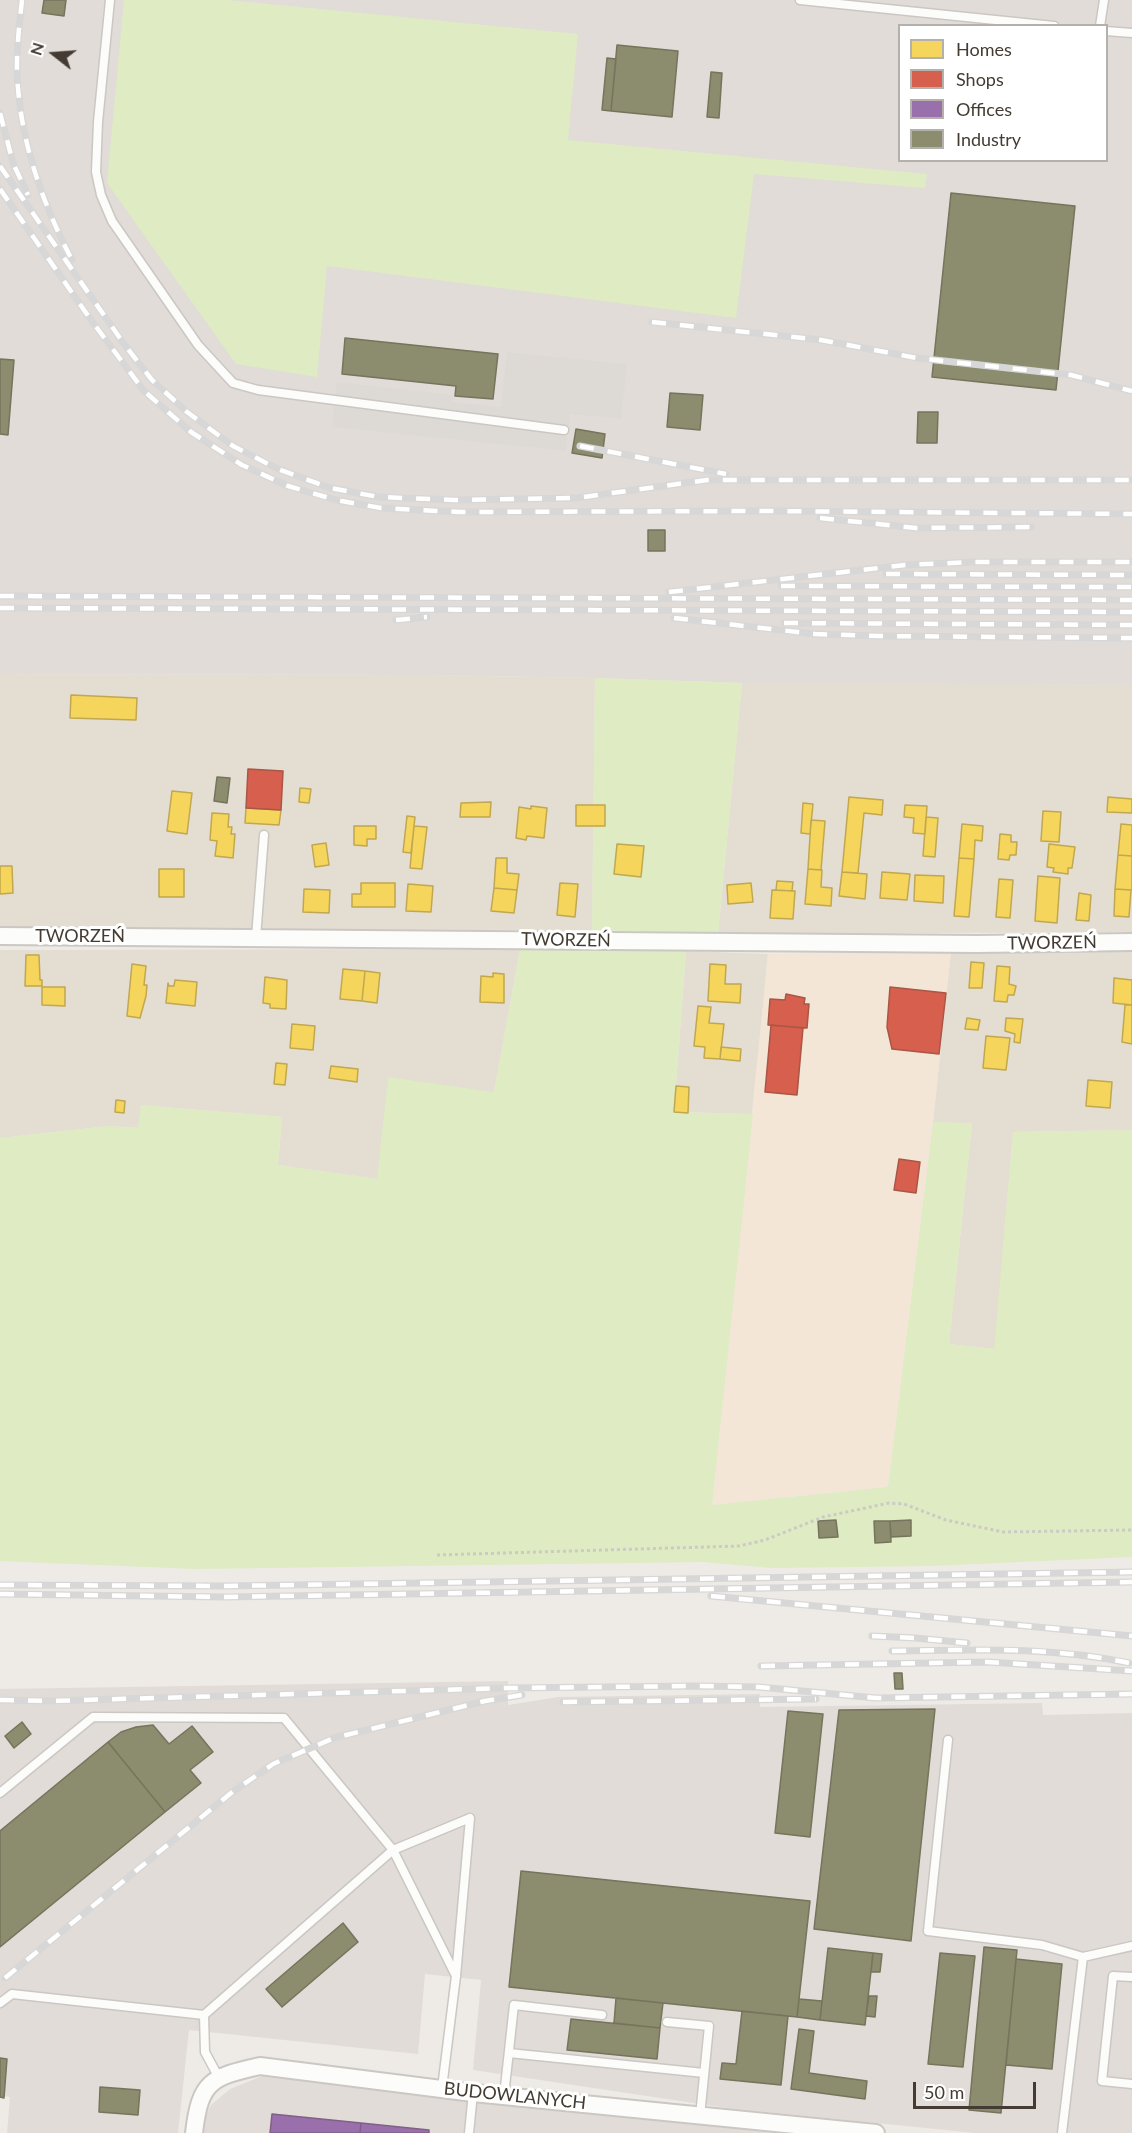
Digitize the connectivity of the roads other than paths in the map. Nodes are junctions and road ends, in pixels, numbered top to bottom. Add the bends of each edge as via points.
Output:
1 (111, 0) edge
2 (800, 0) edge
3 (1104, 0) edge
4 (1034, 24) edge
5 (1100, 24) edge
6 (1108, 31) edge
7 (1132, 33) edge
8 (564, 430) dead end
9 (264, 835) dead end
10 (0, 936) edge
11 (256, 937) junction
12 (1132, 942) edge
13 (948, 1740) dead end
14 (0, 1793) edge
15 (393, 1850) junction
16 (1132, 1946) edge
17 (1083, 1957) junction
18 (456, 1976) junction
19 (1132, 1977) edge
20 (0, 2003) edge
21 (204, 2015) junction
22 (602, 2015) dead end
23 (668, 2022) dead end
24 (509, 2053) junction
25 (705, 2073) junction
26 (219, 2078) junction
27 (1132, 2084) edge
28 (442, 2088) junction
29 (473, 2093) junction
30 (504, 2096) junction
31 (700, 2116) junction
32 (755, 2127) edge
33 (194, 2133) edge
34 (469, 2133) edge
35 (876, 2133) edge
36 (1062, 2133) edge

1 - 8 lane via 98,122 96,172 101,195 112,221 220,371 233,383 258,390
2 - 4 lane
3 - 5 lane
6 - 7 lane
9 - 11 lane
10 - 11 street, TWORZEŃ
11 - 12 street, TWORZEŃ
13 - 17 lane via 928,1931 1042,1945
14 - 15 lane via 93,1717 284,1718
15 - 18 lane
15 - 18 lane via 470,1818
15 - 21 lane
16 - 17 lane
17 - 36 lane
18 - 28 lane
19 - 27 lane via 1113,1976 1102,2081
20 - 21 lane via 12,1994
21 - 26 lane via 205,2052
22 - 24 lane via 514,2005
23 - 25 lane via 710,2026
24 - 25 lane
24 - 30 lane
25 - 31 lane
26 - 28 street, BUDOWLANYCH via 260,2066
26 - 33 street via 206,2088 197,2108
28 - 29 street, BUDOWLANYCH
29 - 30 street, BUDOWLANYCH
29 - 34 lane
30 - 31 street, BUDOWLANYCH
31 - 32 street, BUDOWLANYCH
32 - 35 street, BUDOWLANYCH

